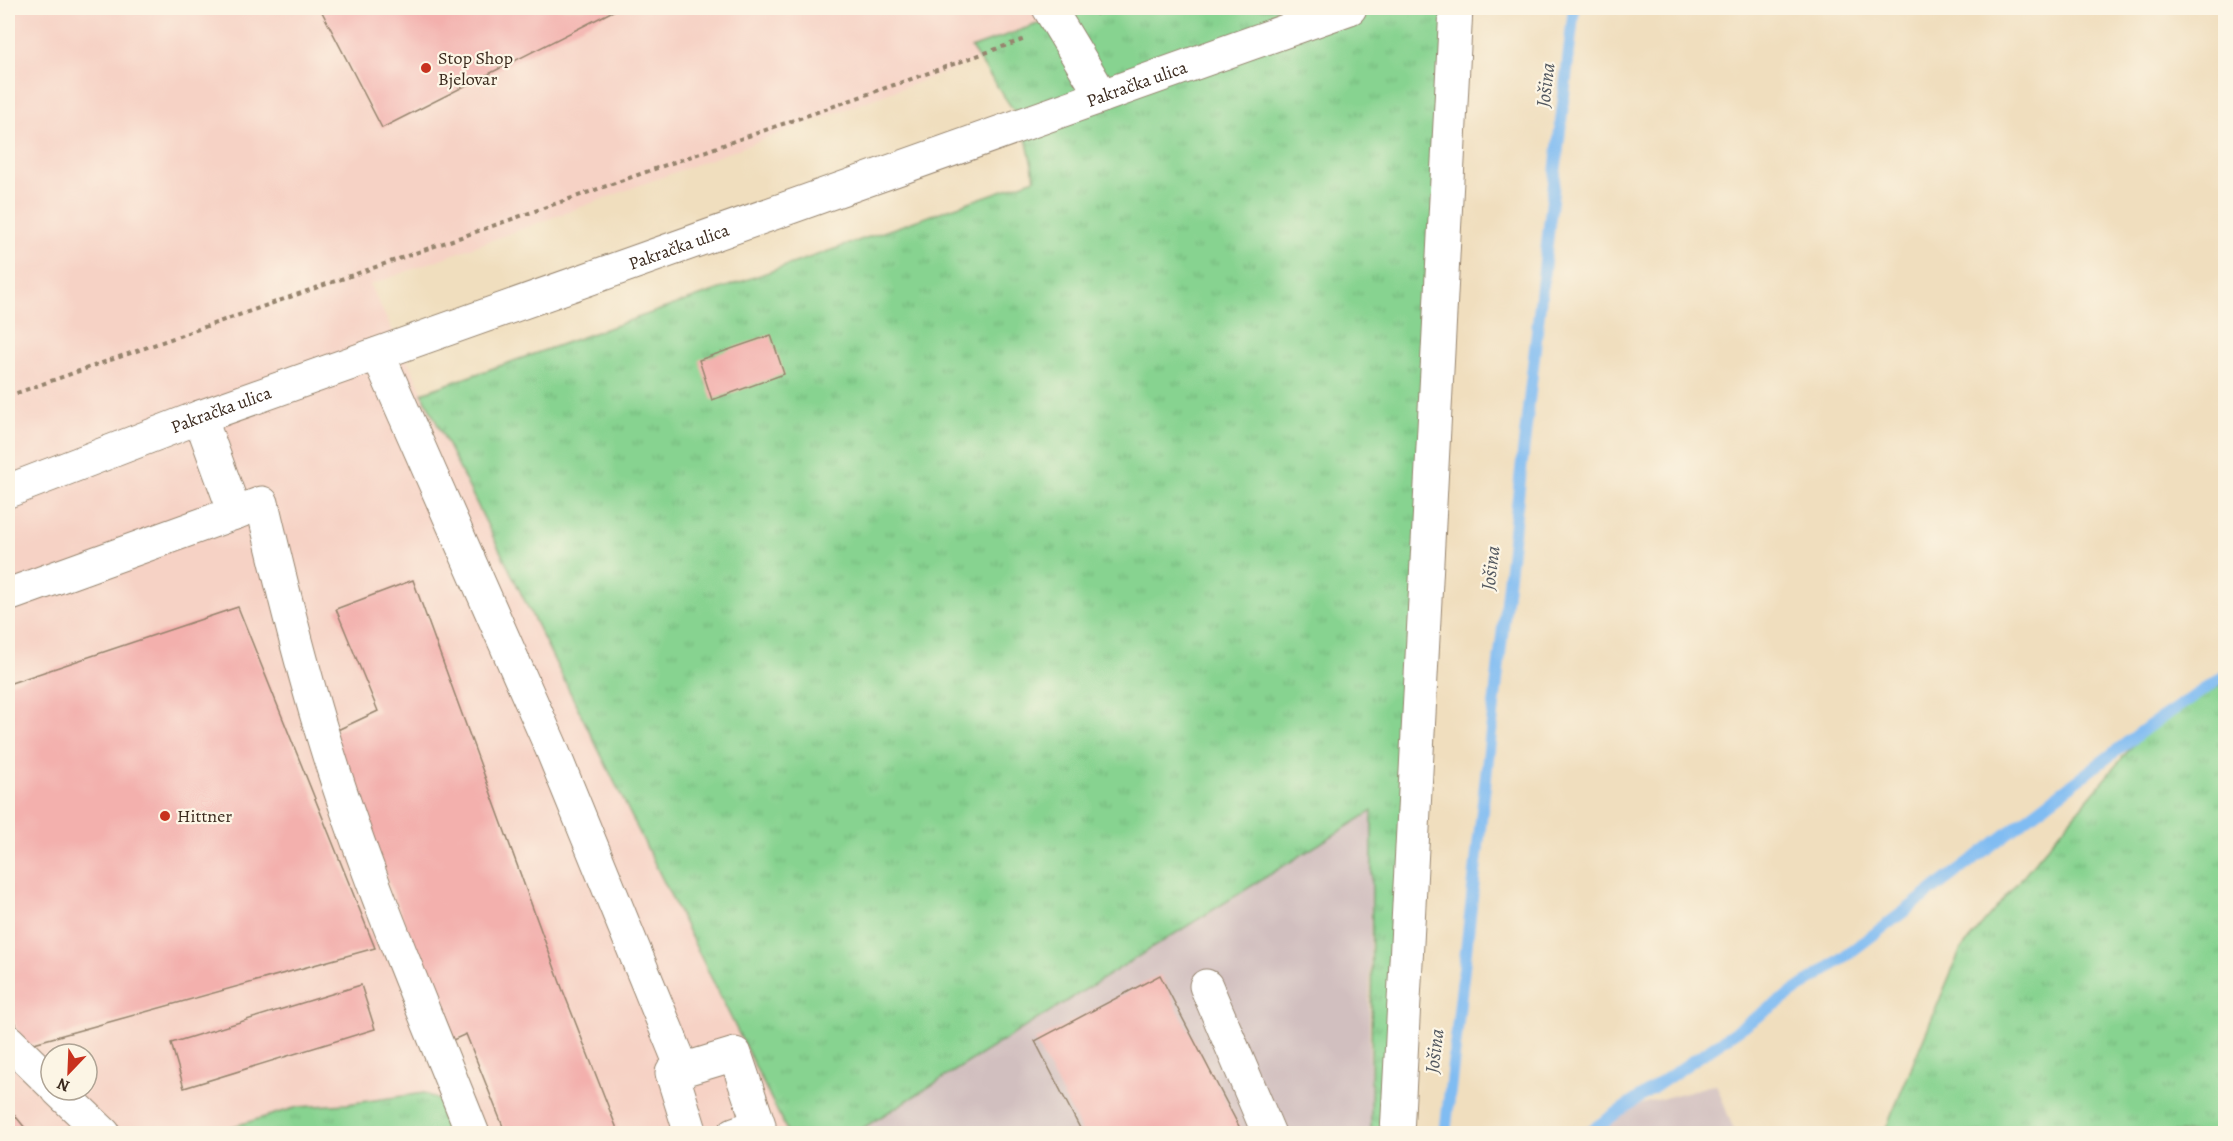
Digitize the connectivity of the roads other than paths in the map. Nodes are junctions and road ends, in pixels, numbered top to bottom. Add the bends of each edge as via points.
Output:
1 (1048, 8) edge
2 (1350, 8) edge
3 (1456, 8) edge
4 (1102, 96) junction
5 (378, 354) junction
6 (201, 417) junction
7 (8, 491) edge
8 (236, 513) junction
9 (8, 595) edge
10 (1206, 986) dead end
11 (8, 1041) edge
12 (683, 1070) junction
13 (39, 1071) edge
14 (71, 1102) edge
15 (104, 1134) edge
16 (473, 1134) edge
17 (691, 1134) edge
18 (734, 1134) edge
19 (1269, 1134) edge
20 (1397, 1134) edge

1 - 4 street
2 - 4 street, Pakračka ulica
3 - 20 street
4 - 5 street, Pakračka ulica
5 - 6 street, Pakračka ulica
5 - 12 street via 551,747
6 - 7 street, Pakračka ulica
6 - 8 street
8 - 9 street
8 - 16 street via 262,503 326,747 385,911
10 - 19 street
11 - 13 street
12 - 17 street via 672,1073
12 - 18 street via 735,1054 759,1125
14 - 15 street

